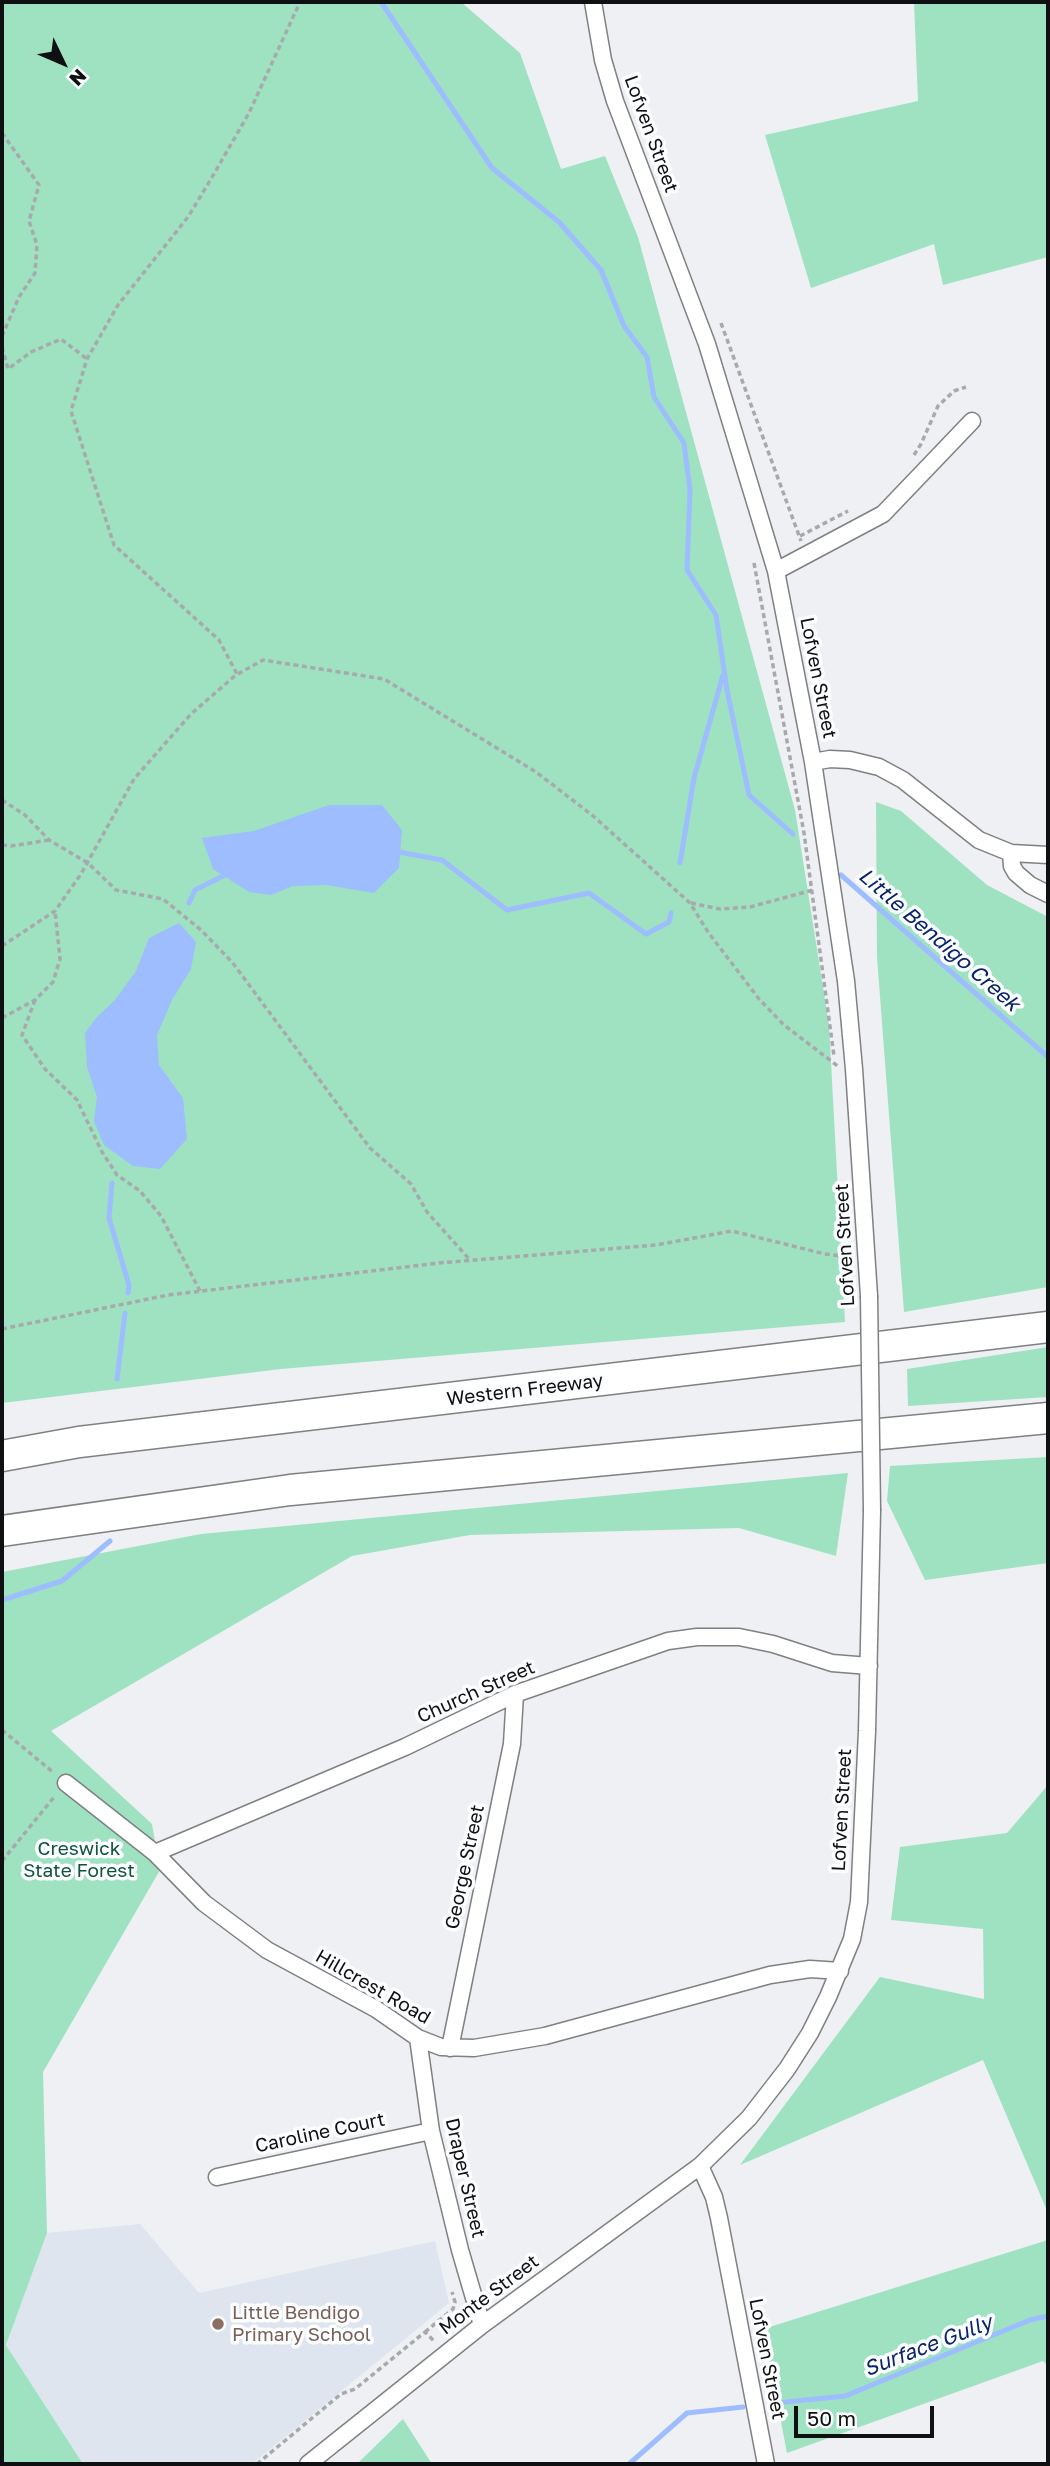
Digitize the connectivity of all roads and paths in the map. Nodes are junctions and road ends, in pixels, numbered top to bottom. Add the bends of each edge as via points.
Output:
1 (300, 2) edge
2 (593, 2) edge
3 (2, 133) edge
4 (721, 323) dead end
5 (2, 336) edge
6 (2, 347) edge
7 (87, 359) junction
8 (966, 387) dead end
9 (972, 421) dead end
10 (908, 461) dead end
11 (848, 511) dead end
12 (800, 536) junction
13 (802, 557) junction
14 (776, 571) junction
15 (759, 586) dead end
16 (237, 674) junction
17 (813, 762) junction
18 (2, 800) edge
19 (49, 840) junction
20 (2, 845) edge
21 (1011, 853) junction
22 (1048, 855) edge
23 (88, 863) junction
24 (832, 884) junction
25 (811, 890) junction
26 (1048, 894) edge
27 (690, 903) junction
28 (55, 911) junction
29 (2, 946) edge
30 (35, 1000) junction
31 (2, 1018) edge
32 (835, 1066) junction
33 (855, 1069) junction
34 (852, 1246) dead end
35 (860, 1257) junction
36 (470, 1260) junction
37 (200, 1291) junction
38 (1048, 1327) edge
39 (2, 1328) edge
40 (1048, 1418) edge
41 (2, 1457) edge
42 (2, 1531) edge
43 (869, 1665) junction
44 (515, 1694) junction
45 (2, 1730) edge
46 (66, 1783) junction
47 (155, 1853) junction
48 (2, 1860) edge
49 (840, 1971) junction
50 (418, 2038) junction
51 (450, 2048) junction
52 (431, 2131) junction
53 (700, 2166) junction
54 (217, 2177) dead end
55 (452, 2289) dead end
56 (482, 2325) junction
57 (425, 2332) junction
58 (446, 2354) junction
59 (257, 2464) edge
60 (308, 2464) edge
61 (766, 2464) edge

1 - 7 path via 249,113 211,179 188,217 118,305
2 - 14 street, Lofven Street via 615,101 707,344
3 - 5 path via 39,185 29,221 37,245 35,273
4 - 12 path
6 - 7 path via 8,369 61,339
7 - 16 path via 71,411 114,545 219,640
8 - 10 path via 938,406
9 - 13 street via 883,514
11 - 12 path
12 - 13 path
13 - 14 street
14 - 17 street, Lofven Street
15 - 25 path
16 - 23 path via 191,714 134,779
16 - 27 path via 263,660 384,679 536,772 592,815
17 - 21 street via 850,760 887,771 968,833
17 - 24 street, Lofven Street
18 - 19 path via 25,814
19 - 20 path
19 - 23 path
21 - 22 street
21 - 26 street via 1016,873
23 - 28 path
23 - 36 path via 117,890 163,899 232,961 370,1147 411,1184 427,1212
24 - 25 path
24 - 33 street, Lofven Street
25 - 27 path via 750,907 720,909
25 - 32 path
27 - 32 path via 759,999
28 - 29 path
28 - 30 path via 60,960 53,982
30 - 31 path
30 - 37 path via 23,1035 45,1069 77,1100 117,1175 140,1191 161,1216
32 - 33 path
33 - 35 street, Lofven Street
34 - 35 path
35 - 36 path via 825,1254 732,1231 656,1245
35 - 43 street, Lofven Street, bridge via 869,1296
36 - 37 path
37 - 39 path
38 - 41 highway, Western Freeway via 79,1442
40 - 42 highway via 290,1490
43 - 44 street, Church Street via 832,1663 750,1639 697,1637 658,1644
43 - 49 street, Lofven Street via 859,1902 850,1948
44 - 47 street, Church Street via 405,1747
44 - 51 street, George Street via 512,1744
45 - 46 path
46 - 47 street, Hillcrest Road
46 - 48 path
47 - 50 street, Hillcrest Road via 204,1903 267,1950 376,2009
49 - 51 street, Hillcrest Road via 810,1969 770,1975 545,2036
49 - 53 street, Lofven Street via 810,2033 773,2089
50 - 51 street, Hillcrest Road
50 - 52 street, Draper Street
52 - 54 street, Caroline Court
52 - 56 street, Draper Street
53 - 56 street, Monte Street
53 - 61 street, Lofven Street via 719,2218
55 - 57 path via 453,2309
56 - 58 street, Monte Street
57 - 58 path
57 - 59 path
58 - 60 street, Monte Street

